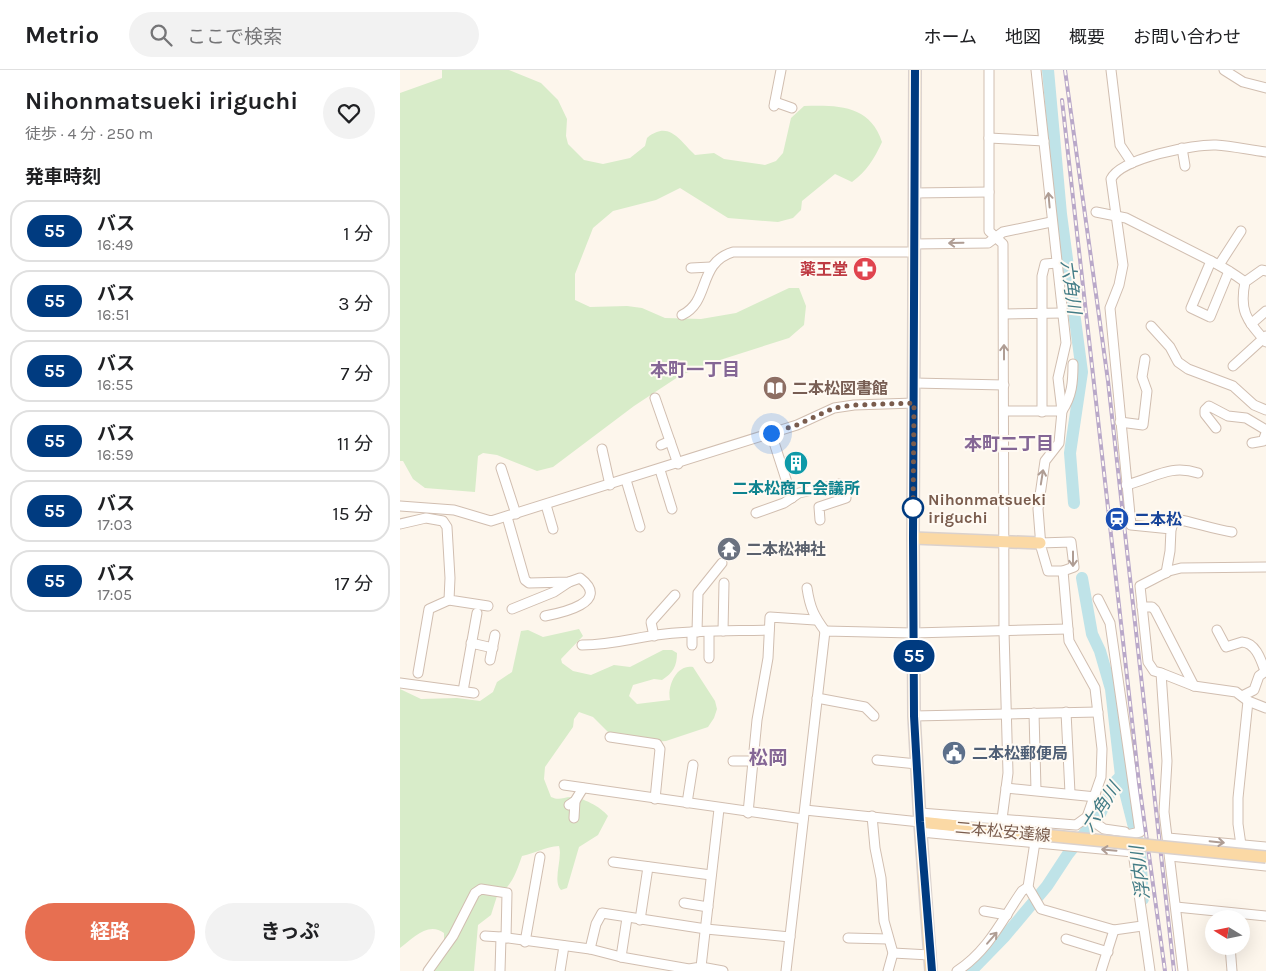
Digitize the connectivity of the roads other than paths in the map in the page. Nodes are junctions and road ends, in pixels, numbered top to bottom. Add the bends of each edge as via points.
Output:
1 (781, 70) edge
2 (915, 70) edge
3 (989, 70) edge
4 (1036, 70) edge
5 (1111, 70) edge
6 (1224, 70) edge
7 (1266, 88) edge
8 (792, 108) dead end
9 (989, 138) junction
10 (1044, 141) junction
11 (1182, 148) junction
12 (1266, 152) edge
13 (1162, 153) junction
14 (1132, 163) junction
15 (1156, 165) dead end
16 (1185, 166) dead end
17 (989, 192) junction
18 (914, 193) junction
19 (1096, 212) dead end
20 (1116, 215) junction
21 (1051, 222) junction
22 (1240, 231) dead end
23 (996, 237) junction
24 (914, 248) junction
25 (1057, 263) junction
26 (1215, 263) junction
27 (691, 268) dead end
28 (711, 268) junction
29 (1229, 271) junction
30 (1266, 271) edge
31 (1245, 282) junction
32 (1266, 310) edge
33 (1042, 313) junction
34 (1063, 313) junction
35 (1004, 314) junction
36 (682, 315) dead end
37 (1251, 324) junction
38 (1152, 326) dead end
39 (1265, 339) edge
40 (1145, 359) dead end
41 (1073, 364) dead end
42 (1233, 366) dead end
43 (914, 383) junction
44 (1004, 385) junction
45 (655, 398) dead end
46 (914, 403) junction
47 (1266, 410) edge
48 (1004, 411) junction
49 (1042, 412) junction
50 (1062, 412) junction
51 (1120, 422) junction
52 (1216, 428) dead end
53 (1266, 432) edge
54 (771, 433) junction
55 (670, 441) junction
56 (1252, 443) dead end
57 (660, 445) dead end
58 (602, 449) dead end
59 (678, 464) junction
60 (501, 468) dead end
61 (660, 470) junction
62 (1198, 473) dead end
63 (626, 480) junction
64 (610, 484) junction
65 (1126, 485) junction
66 (792, 498) junction
67 (546, 505) junction
68 (400, 506) edge
69 (672, 509) dead end
70 (756, 513) dead end
71 (511, 516) junction
72 (820, 520) dead end
73 (400, 524) edge
74 (640, 527) dead end
75 (553, 529) dead end
76 (1171, 529) junction
77 (1232, 532) dead end
78 (913, 538) junction
79 (1004, 541) junction
80 (1040, 543) junction
81 (722, 563) dead end
82 (1266, 567) edge
83 (1063, 571) junction
84 (1166, 573) junction
85 (569, 582) junction
86 (724, 583) dead end
87 (807, 588) dead end
88 (675, 595) dead end
89 (1098, 599) dead end
90 (449, 600) junction
91 (488, 606) dead end
92 (1142, 606) junction
93 (512, 609) dead end
94 (477, 613) dead end
95 (545, 616) dead end
96 (815, 620) junction
97 (1068, 629) junction
98 (769, 630) junction
99 (1217, 630) dead end
100 (825, 631) junction
101 (1004, 631) junction
102 (694, 632) junction
103 (708, 632) junction
104 (723, 632) junction
105 (913, 633) junction
106 (495, 635) dead end
107 (654, 636) junction
108 (471, 643) junction
109 (582, 645) dead end
110 (692, 646) dead end
111 (493, 648) junction
112 (709, 658) dead end
113 (490, 660) dead end
114 (1265, 671) edge
115 (418, 673) dead end
116 (1160, 673) junction
117 (400, 683) edge
118 (1194, 686) junction
119 (463, 691) junction
120 (474, 693) dead end
121 (817, 698) junction
122 (1245, 699) junction
123 (1266, 708) edge
124 (1066, 712) junction
125 (1098, 712) junction
126 (1034, 713) junction
127 (1007, 715) junction
128 (874, 716) dead end
129 (914, 716) junction
130 (610, 737) dead end
131 (877, 760) dead end
132 (733, 761) dead end
133 (753, 761) junction
134 (917, 764) junction
135 (693, 765) dead end
136 (564, 786) dead end
137 (583, 788) junction
138 (1006, 788) junction
139 (1036, 790) junction
140 (1070, 793) junction
141 (1096, 798) junction
142 (655, 799) junction
143 (687, 803) junction
144 (719, 809) junction
145 (805, 810) junction
146 (748, 813) junction
147 (872, 816) junction
148 (1088, 817) junction
149 (574, 818) dead end
150 (1002, 819) junction
151 (804, 820) junction
152 (920, 822) junction
153 (1132, 833) junction
154 (1168, 838) junction
155 (1035, 842) junction
156 (1242, 845) junction
157 (1266, 847) edge
158 (1133, 852) junction
159 (1170, 856) junction
160 (540, 857) dead end
161 (1266, 857) edge
162 (613, 862) dead end
163 (1266, 866) edge
164 (648, 867) junction
165 (712, 876) junction
166 (1029, 889) junction
167 (684, 903) dead end
168 (708, 907) junction
169 (1176, 907) junction
170 (984, 910) dead end
171 (1205, 912) edge
172 (1007, 914) junction
173 (1250, 916) edge
174 (1266, 916) edge
175 (627, 918) junction
176 (640, 920) junction
177 (1142, 926) junction
178 (706, 929) junction
179 (1114, 930) junction
180 (485, 936) dead end
181 (790, 937) junction
182 (504, 938) junction
183 (848, 938) dead end
184 (888, 938) junction
185 (1066, 939) dead end
186 (525, 942) junction
187 (564, 946) junction
188 (590, 949) junction
189 (893, 952) junction
190 (1108, 952) junction
191 (930, 955) junction
192 (1231, 955) edge
193 (621, 957) junction
194 (701, 967) junction
195 (689, 970) edge
196 (428, 971) edge
197 (500, 971) edge
198 (560, 971) edge
199 (723, 971) edge
200 (786, 971) edge
201 (888, 971) edge
202 (932, 971) edge
203 (957, 971) edge
204 (1101, 971) edge
205 (1150, 971) edge
206 (1183, 971) edge
207 (1232, 971) edge

1 - 8 street via 774,104
2 - 18 main road
3 - 9 street
4 - 10 street
5 - 14 street via 1120,145
6 - 7 street via 1250,85
9 - 10 street
9 - 17 street
21 -> 10 street
11 - 12 street via 1215,145
11 - 13 street
11 - 16 street
13 - 14 street
13 - 15 street
14 - 20 street via 1111,178
17 - 18 street
17 - 23 street via 989,231
18 - 24 main road
19 - 20 street
20 - 26 street
20 - 51 street via 1124,265 1110,308
21 - 23 street via 1003,232
21 - 25 street
22 - 26 street
23 -> 24 street via 988,243
23 - 35 street via 1003,244
24 - 28 street via 734,252 717,260
24 - 43 main road
25 - 33 street via 1045,264
25 - 34 street
26 - 29 street
26 - 29 street via 1191,308 1210,316
27 - 28 street
28 - 36 street via 698,300
29 - 31 street
30 - 31 street via 1262,270
31 - 37 street via 1243,309
32 - 37 street
33 - 34 street
33 - 35 street
33 - 49 street
34 - 50 street via 1066,342 1058,378
44 -> 35 street
37 - 39 street
38 - 47 street via 1178,362 1238,388 1248,400
39 - 42 street
40 - 51 street via 1142,377 1147,391 1143,425
41 - 50 street via 1073,384
43 - 44 street
43 - 46 main road
44 - 48 street
45 - 55 street
46 - 54 street via 834,408
46 - 78 main road
48 - 49 street
48 - 79 street
49 - 50 street
80 -> 50 street via 1038,509 1043,468 1058,445
51 - 65 street
52 - 53 street via 1205,414 1209,406 1228,416 1246,418
53 - 56 street via 1263,441
54 - 59 street
54 - 66 street
55 - 57 street
55 - 59 street
58 - 64 street
59 - 61 street
60 - 71 street
61 - 63 street
61 - 69 street
62 - 65 street via 1172,469 1151,479
63 - 64 street
63 - 74 street
64 - 67 street
65 - 76 street via 1131,525
66 - 70 street
66 - 72 street via 839,484 843,486 846,498 819,507
67 - 71 street
67 - 75 street
68 - 71 street via 454,510 487,521
71 - 85 street via 525,580 529,583
73 - 90 street via 426,518 446,523
76 - 77 street via 1175,519
76 - 84 street
78 - 79 main road
78 - 105 main road
79 - 80 main road
79 - 101 street
80 - 83 street via 1046,569 1050,572
80 -> 83 street via 1071,542 1074,567
81 - 102 street via 698,593
82 - 84 street via 1190,567
83 - 97 street
84 - 92 street via 1140,586
85 - 93 street via 554,592
85 - 95 street via 582,579 588,590 588,600 569,611
86 - 104 street
87 - 96 street
88 - 107 street via 651,622
89 - 153 street via 1110,623 1119,677
90 - 91 street
90 - 115 street via 429,608
92 - 116 street via 1148,662 1154,671
92 - 118 street via 1155,610
94 - 108 street
96 - 98 street via 770,616
96 - 100 street
97 - 101 street
97 - 125 street via 1071,646 1095,688
98 - 104 street
98 - 133 street
99 - 114 street via 1226,647 1242,642 1250,645 1257,652
100 - 105 street
100 - 121 street
101 - 105 street
101 - 127 street
102 - 103 street
102 - 107 street
102 - 110 street
103 - 104 street
103 - 112 street
105 - 129 main road
106 - 111 street
107 - 109 street via 613,644
108 - 111 street
108 - 119 street
111 - 113 street
114 - 122 street via 1258,676 1254,690
116 - 118 street
116 - 154 street via 1167,761 1164,812
117 - 119 street
118 - 122 street via 1232,691
119 - 120 street
121 - 128 street via 866,707
121 - 145 street
122 - 123 street
122 - 156 street via 1238,798
124 - 125 street
124 - 126 street
124 - 140 street
125 - 141 street via 1102,762
126 - 127 street
126 - 139 street
127 - 129 street
127 - 138 street
129 - 134 main road
130 - 142 street via 657,744 660,749
131 - 134 street
132 - 133 street
133 - 146 street
134 - 152 main road
135 - 143 street
136 - 137 street
137 - 142 street via 638,801
137 - 149 street via 572,803
138 - 139 street
138 - 150 street
139 - 140 street
140 - 141 street
141 - 148 street
142 - 143 street
143 - 144 street
144 - 146 street
144 - 165 street
145 - 147 street
145 - 151 street
146 - 151 street
147 - 152 street
147 - 184 street
148 - 150 street via 1076,825
148 - 153 street via 1104,829
150 - 152 street
151 - 181 street
152 - 155 street
152 - 161 main road, 二本松安達線, bridge
152 - 191 main road
153 - 158 street
154 -> 156 street
154 - 159 street
158 -> 155 street
155 - 166 street
156 - 157 street
158 - 177 street
159 - 163 street
159 - 169 street
160 - 186 street
162 - 164 street
164 - 165 street
164 - 176 street
165 - 168 street
166 - 172 street via 1022,891
166 - 179 street via 1041,909
167 - 168 street
168 - 178 street
169 - 171 street
169 - 206 street
170 - 172 street
203 -> 172 street via 996,933
173 - 174 street
175 - 176 street
175 - 188 street via 602,913
175 - 193 street
176 - 178 street
177 - 179 street
177 - 205 street
178 - 181 street
178 - 194 street
179 - 190 street
180 - 182 street
181 - 200 street
182 - 186 street
182 - 196 street via 507,893 481,888
182 - 197 street
183 - 184 street
184 - 189 street
185 - 190 street
186 - 187 street
187 - 188 street
187 - 198 street
188 - 193 street
189 - 191 street
189 - 201 street
190 - 204 street
191 - 202 main road
192 - 207 street
193 - 195 street
194 - 195 street
194 - 199 street

